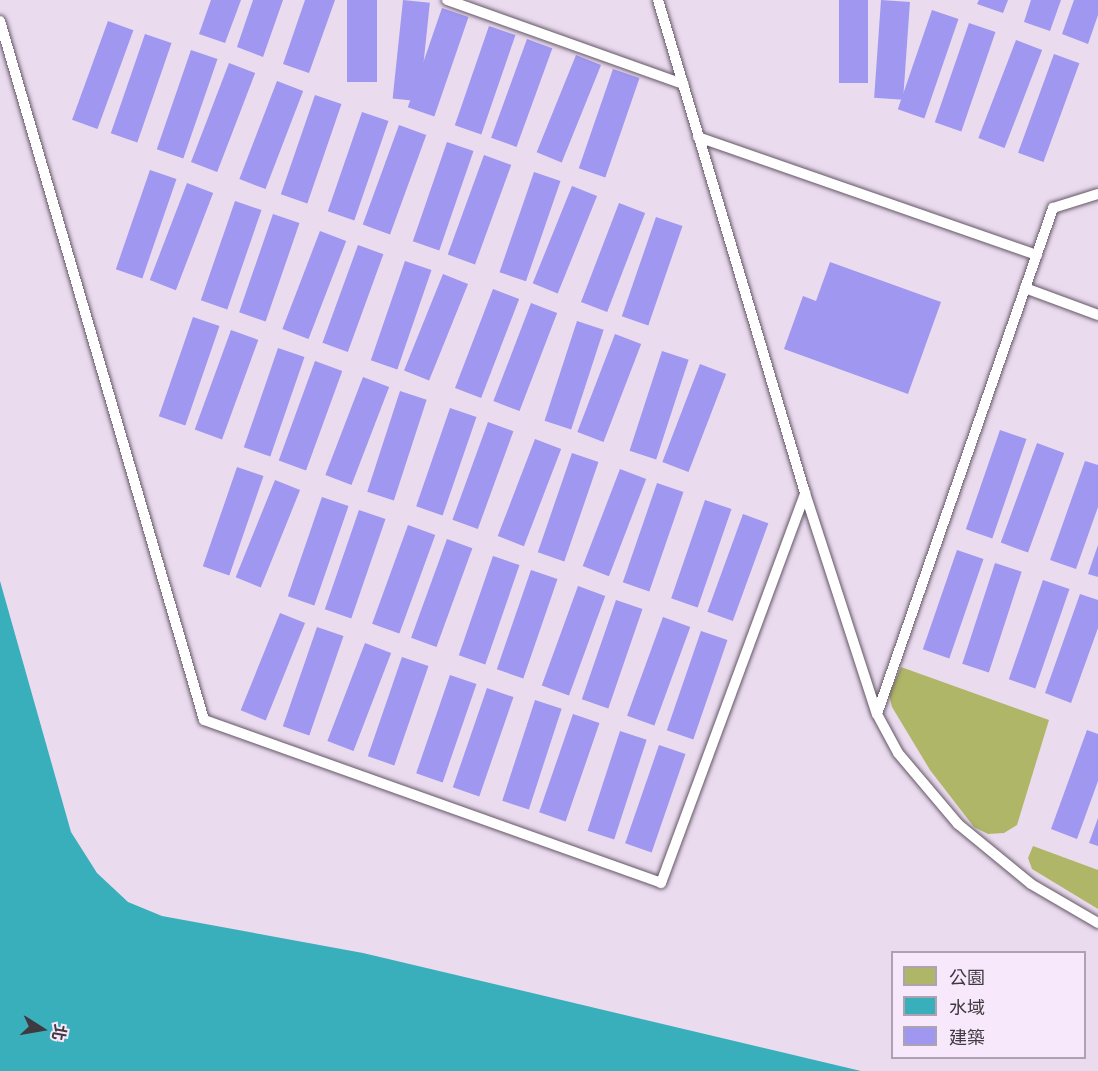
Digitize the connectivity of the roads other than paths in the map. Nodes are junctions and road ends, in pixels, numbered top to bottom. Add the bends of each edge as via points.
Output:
1 (447, 0) edge
2 (658, 0) edge
3 (473, 4) edge
4 (0, 21) edge
5 (683, 84) junction
6 (698, 137) junction
7 (1098, 194) edge
8 (1037, 255) junction
9 (1025, 288) junction
10 (1098, 315) edge
11 (805, 493) junction
12 (877, 714) junction
13 (1098, 923) edge

1 - 3 lane
2 - 5 lane
3 - 5 lane
4 - 11 lane via 204,720 661,883
5 - 6 lane
6 - 8 lane
6 - 11 lane
7 - 8 lane via 1053,208
8 - 9 lane
9 - 10 lane
9 - 12 lane
11 - 12 lane
12 - 13 lane via 898,753 958,824 1031,884

